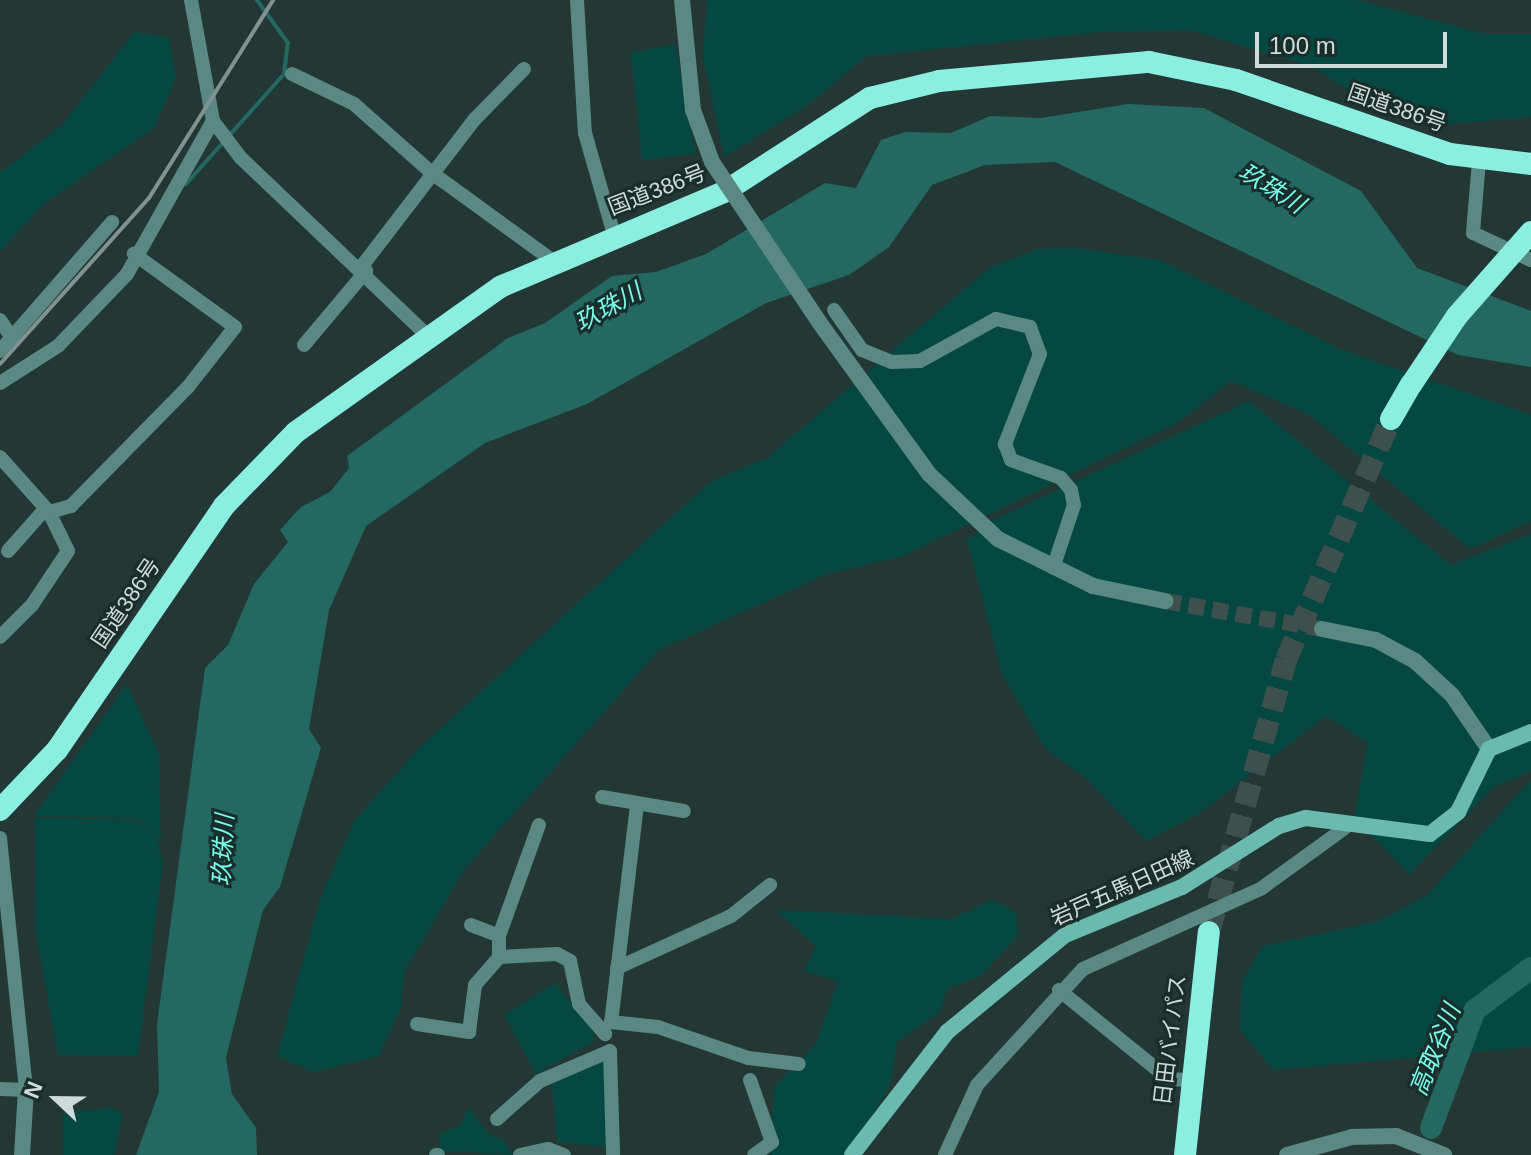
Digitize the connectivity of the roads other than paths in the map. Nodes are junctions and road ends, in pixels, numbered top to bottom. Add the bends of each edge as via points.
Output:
1 (191, 0) edge
2 (577, 0) edge
3 (682, 0) edge
4 (524, 69) dead end
5 (292, 74) dead end
6 (216, 125) junction
7 (1479, 161) junction
8 (1531, 164) edge
9 (432, 173) junction
10 (112, 222) dead end
11 (1531, 232) edge
12 (614, 235) junction
13 (140, 258) junction
14 (1531, 260) edge
15 (553, 261) junction
16 (364, 269) junction
17 (834, 310) dead end
18 (0, 320) edge
19 (426, 334) junction
20 (13, 339) junction
21 (304, 345) dead end
22 (0, 351) edge
23 (0, 383) edge
24 (1391, 419) tunnel mouth
25 (0, 457) edge
26 (48, 510) junction
27 (8, 551) dead end
28 (1053, 568) junction
29 (1165, 601) tunnel mouth
30 (1322, 629) tunnel mouth
31 (0, 637) edge
32 (1531, 732) edge
33 (1489, 749) junction
34 (602, 797) dead end
35 (637, 805) junction
36 (0, 810) edge
37 (684, 811) dead end
38 (539, 825) dead end
39 (1345, 828) junction
40 (0, 838) edge
41 (770, 885) dead end
42 (471, 925) dead end
43 (1209, 932) tunnel mouth
44 (499, 936) junction
45 (499, 957) junction
46 (617, 968) junction
47 (1059, 990) junction
48 (417, 1024) dead end
49 (608, 1028) junction
50 (601, 1052) junction
51 (799, 1064) dead end
52 (750, 1080) dead end
53 (1191, 1080) junction
54 (0, 1089) edge
55 (26, 1090) junction
56 (497, 1119) dead end
57 (22, 1155) edge
58 (520, 1155) edge
59 (564, 1155) edge
60 (613, 1155) edge
61 (754, 1155) edge
62 (852, 1155) edge
63 (945, 1155) edge
64 (1185, 1155) edge
65 (1287, 1155) edge
66 (1444, 1155) edge

1 - 6 street
2 - 12 street via 585,133
3 - 28 street, bridge via 693,110 712,162 819,322 952,499 998,539
4 - 9 street
5 - 9 street via 354,104
6 - 13 street
6 - 16 street
7 - 8 highway, 国道386号
7 - 12 highway, 国道386号 via 1206,71 1149,62 1078,64 918,84 870,98 724,192
7 - 14 street via 1473,233
9 - 15 street
9 - 16 street
10 - 20 street
11 - 24 highway, bridge via 1457,316
12 - 15 highway, 国道386号
13 - 23 street via 58,346
13 - 26 street via 235,327 188,387 71,506
15 - 19 highway, 国道386号
16 - 19 street
16 - 21 street
17 - 28 street via 862,350 892,362 937,355 996,319 1030,327 1040,354 1005,444 1011,460 1061,478 1071,490 1074,505
18 - 20 street
19 - 36 highway, 国道386号 via 296,432 248,479 57,750
20 - 22 street
25 - 26 street
26 - 27 street
26 - 31 street via 68,551 32,605
28 - 29 street
30 - 33 street via 1376,640 1415,661 1452,695
32 - 33 main road
33 - 39 main road, 岩戸五馬日田線 via 1448,826 1414,837
34 - 35 street
35 - 37 street
35 - 46 street
38 - 44 street
39 - 47 street via 1262,888 1083,969
39 - 62 main road, 岩戸五馬日田線 via 1306,818 1279,826 1221,868 1065,935 1032,956 947,1032
40 - 55 street
41 - 46 street via 731,916
42 - 44 street
43 - 53 highway, 日田バイパス
44 - 45 street
45 - 48 street via 475,985 469,1032
45 - 49 street via 557,954 570,961 579,1004
46 - 49 street
47 - 53 street via 1169,1079
47 - 63 street via 977,1085 956,1117
49 - 50 street
49 - 51 street via 658,1027 748,1058
50 - 56 street via 540,1081
50 - 60 street via 610,1051
52 - 61 street via 772,1142
53 - 64 highway, 日田バイパス
54 - 55 street
55 - 57 street
58 - 59 street via 548,1149
65 - 66 street via 1352,1137 1396,1136

